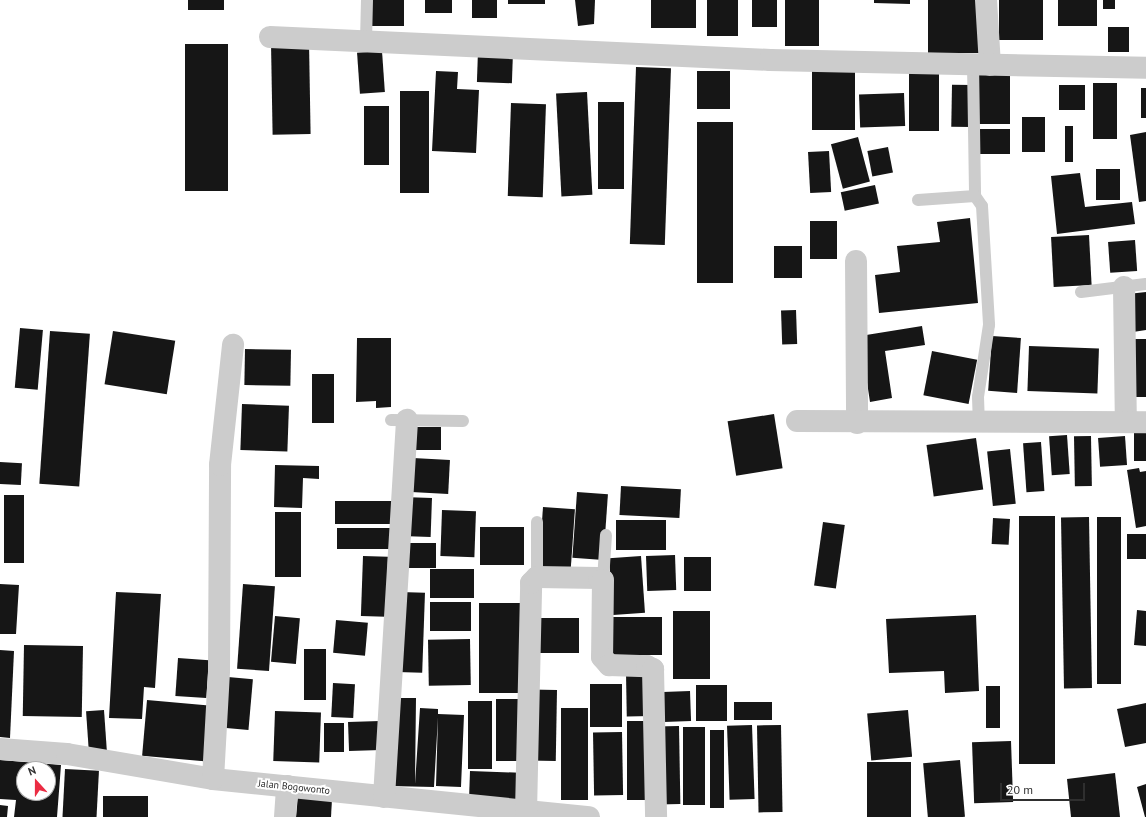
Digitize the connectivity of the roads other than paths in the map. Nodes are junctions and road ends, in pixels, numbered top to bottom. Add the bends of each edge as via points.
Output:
1 (367, 0) edge
2 (986, 0) edge
3 (270, 37) dead end
4 (366, 41) junction
5 (981, 65) junction
6 (1146, 68) edge
7 (975, 196) junction
8 (918, 200) dead end
9 (856, 261) dead end
10 (1146, 284) edge
11 (1124, 287) junction
12 (1081, 292) dead end
13 (233, 346) dead end
14 (399, 420) joint
15 (463, 420) dead end
16 (797, 421) dead end
17 (979, 422) junction
18 (1136, 422) edge
19 (857, 423) junction
20 (537, 522) dead end
21 (606, 536) dead end
22 (536, 577) junction
23 (603, 580) junction
24 (0, 749) edge
25 (213, 780) junction
26 (287, 786) junction
27 (384, 797) junction
28 (456, 812) edge
29 (526, 812) junction
30 (285, 817) edge
31 (589, 817) edge
32 (656, 817) edge

1 - 4 lane
2 - 5 street
3 - 4 street
4 - 5 street via 762,59
5 - 6 street
5 - 7 lane
7 - 8 lane
7 - 17 lane via 982,206 989,325 978,397
9 - 19 street
10 - 11 lane
11 - 12 lane
11 - 18 street
13 - 25 street via 220,465 219,671
14 - 15 lane
14 - 27 street
16 - 19 street
17 - 18 street
17 - 19 street
20 - 22 lane
21 - 23 lane
22 - 23 street
22 - 29 street via 531,583
23 - 32 street via 602,657 609,665 647,666 653,669
24 - 25 street, Jalan Bogowonto via 67,754
25 - 26 street, Jalan Bogowonto
26 - 27 street, Jalan Bogowonto
26 - 30 street
27 - 28 street, Jalan Bogowonto
28 - 29 street, Jalan Bogowonto
29 - 31 street, Jalan Bogowonto

